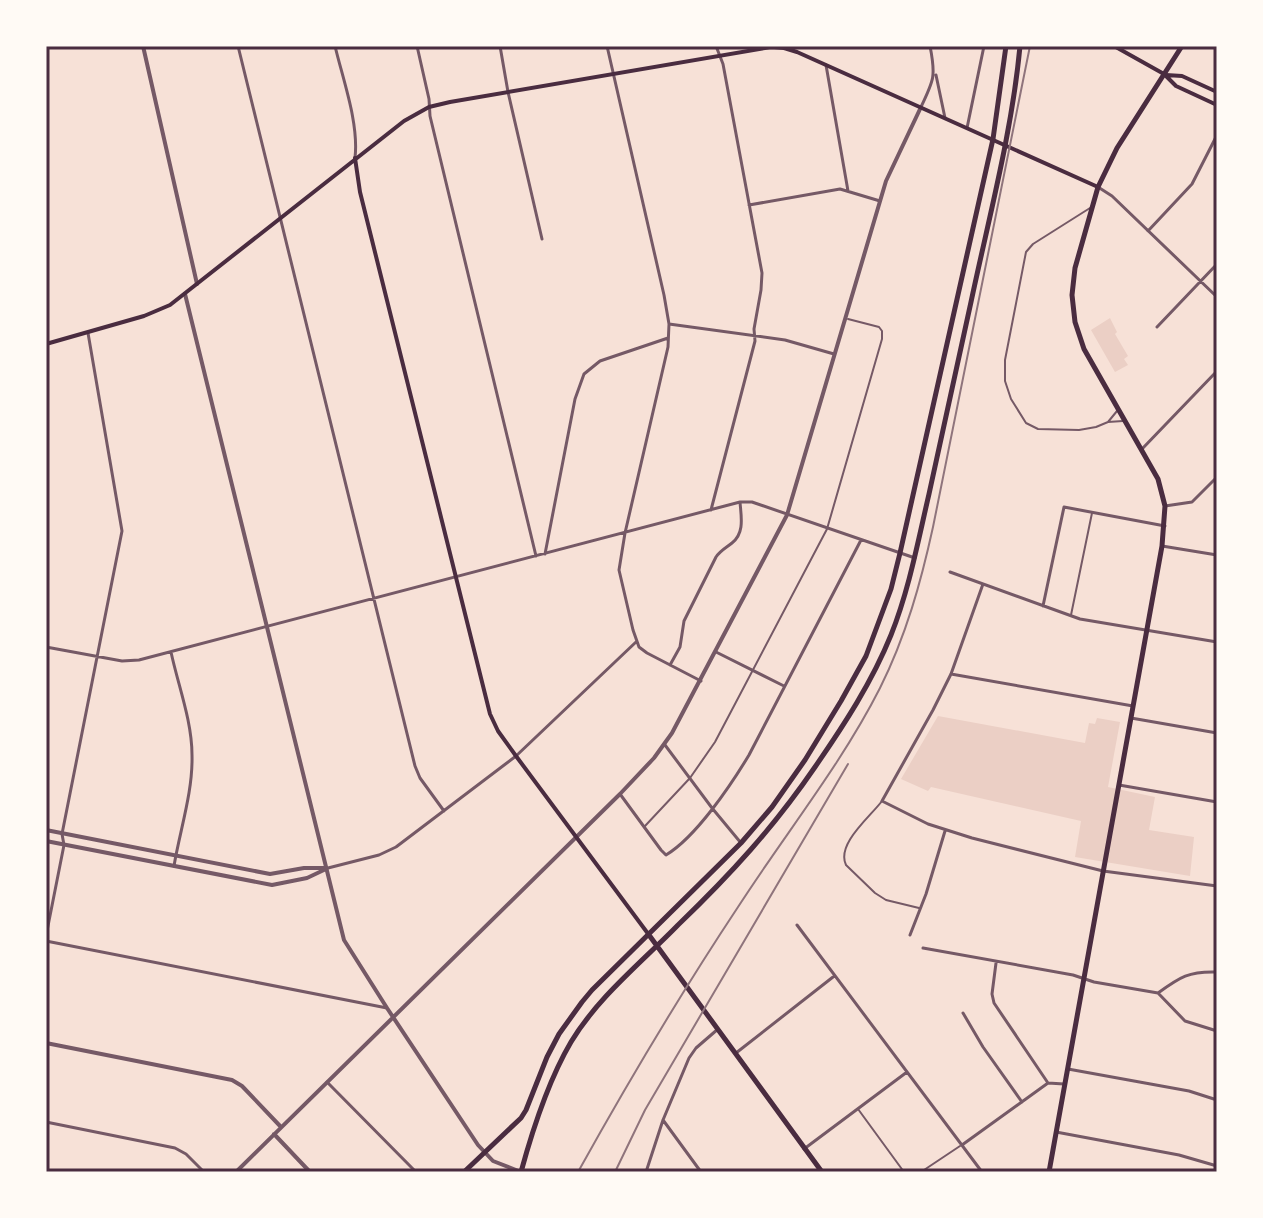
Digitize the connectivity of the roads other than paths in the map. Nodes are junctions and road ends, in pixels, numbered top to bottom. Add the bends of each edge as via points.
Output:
1 (143, 46) edge
2 (238, 46) edge
3 (335, 46) edge
4 (417, 46) edge
5 (500, 46) edge
6 (607, 46) edge
7 (716, 46) edge
8 (930, 46) edge
9 (984, 46) edge
10 (1006, 46) edge
11 (1020, 46) edge
12 (1114, 46) edge
13 (1182, 46) edge
14 (785, 47) edge
15 (719, 56) junction
16 (826, 65) junction
17 (935, 69) junction
18 (614, 74) junction
19 (1164, 74) junction
20 (508, 92) junction
21 (1217, 92) edge
22 (1217, 105) edge
23 (429, 107) junction
24 (921, 107) junction
25 (945, 118) junction
26 (967, 128) junction
27 (1217, 135) edge
28 (993, 139) junction
29 (1004, 145) junction
30 (355, 158) junction
31 (1098, 187) junction
32 (848, 191) junction
33 (880, 201) junction
34 (749, 205) junction
35 (1091, 207) junction
36 (280, 219) junction
37 (1148, 231) junction
38 (542, 239) dead end
39 (1217, 264) edge
40 (1201, 281) junction
41 (197, 284) junction
42 (185, 294) junction
43 (1217, 297) edge
44 (845, 318) junction
45 (669, 324) junction
46 (1157, 327) dead end
47 (88, 333) junction
48 (755, 335) junction
49 (669, 338) junction
50 (46, 344) edge
51 (835, 354) junction
52 (943, 364) junction
53 (957, 367) junction
54 (1217, 371) edge
55 (1119, 409) junction
56 (1125, 421) junction
57 (1108, 422) junction
58 (1142, 450) junction
59 (1217, 477) edge
60 (740, 502) junction
61 (1165, 506) junction
62 (711, 510) junction
63 (1092, 513) junction
64 (787, 515) junction
65 (1165, 526) junction
66 (827, 529) junction
67 (625, 533) junction
68 (861, 540) junction
69 (1162, 546) junction
70 (900, 553) junction
71 (545, 554) junction
72 (1217, 555) edge
73 (536, 556) junction
74 (915, 558) junction
75 (950, 572) dead end
76 (455, 577) junction
77 (983, 584) junction
78 (374, 598) junction
79 (1043, 606) junction
80 (1070, 616) junction
81 (267, 627) junction
82 (1147, 630) junction
83 (636, 642) junction
84 (1217, 642) edge
85 (46, 647) edge
86 (171, 652) junction
87 (716, 652) junction
88 (98, 657) junction
89 (670, 665) junction
90 (752, 671) junction
91 (951, 674) junction
92 (701, 681) junction
93 (785, 687) junction
94 (1133, 706) junction
95 (1131, 718) junction
96 (1217, 733) edge
97 (665, 745) junction
98 (516, 756) junction
99 (690, 778) junction
100 (1119, 785) junction
101 (620, 794) junction
102 (882, 801) junction
103 (1217, 802) edge
104 (712, 808) junction
105 (444, 811) junction
106 (644, 827) junction
107 (46, 830) edge
108 (945, 831) junction
109 (62, 834) junction
110 (576, 837) junction
111 (46, 841) edge
112 (741, 843) junction
113 (64, 845) junction
114 (176, 855) junction
115 (174, 866) junction
116 (326, 869) junction
117 (1103, 871) junction
118 (270, 874) junction
119 (272, 885) junction
120 (1217, 886) edge
121 (920, 908) junction
122 (797, 925) dead end
123 (649, 935) junction
124 (910, 935) dead end
125 (46, 939) edge
126 (657, 946) junction
127 (923, 948) dead end
128 (996, 961) junction
129 (1217, 972) edge
130 (834, 976) junction
131 (1084, 978) junction
132 (1158, 993) junction
133 (387, 1008) junction
134 (963, 1013) dead end
135 (393, 1017) junction
136 (718, 1029) junction
137 (1217, 1031) edge
138 (46, 1043) edge
139 (736, 1053) junction
140 (1067, 1069) junction
141 (908, 1071) junction
142 (327, 1082) junction
143 (1048, 1083) junction
144 (1064, 1084) junction
145 (1217, 1100) edge
146 (1022, 1102) junction
147 (858, 1109) junction
148 (663, 1120) junction
149 (46, 1122) edge
150 (281, 1127) junction
151 (1056, 1132) junction
152 (274, 1134) junction
153 (962, 1145) junction
154 (804, 1149) junction
155 (486, 1154) junction
156 (1217, 1166) edge
157 (204, 1172) edge
158 (236, 1172) edge
159 (310, 1172) edge
160 (416, 1172) edge
161 (464, 1172) edge
162 (521, 1172) edge
163 (646, 1172) edge
164 (701, 1172) edge
165 (822, 1172) edge
166 (904, 1172) edge
167 (921, 1172) edge
168 (982, 1172) edge
169 (1049, 1172) edge

1 - 41 street
2 - 36 street
3 - 30 street
4 - 23 street
5 - 20 street
6 - 18 street
7 - 15 street
8 - 17 street
9 - 26 street
10 - 28 main road
11 - 29 main road
12 - 19 main road
13 - 19 main road
14 - 15 main road
14 - 16 main road
15 - 18 main road
15 - 34 street
16 - 24 main road
16 - 32 street
17 - 24 street
17 - 25 street
18 - 20 main road
18 - 45 street
19 - 21 main road
19 - 22 main road via 1176,86
19 - 31 main road
20 - 23 main road
20 - 38 street
23 - 30 main road
23 - 73 street
24 - 25 main road
24 - 33 street
25 - 26 main road
26 - 28 main road
27 - 37 street via 1192,184
28 - 29 main road
28 - 52 main road
29 - 31 main road
29 - 53 main road
30 - 36 main road
30 - 76 main road
31 - 35 main road
31 - 37 street
32 - 33 street
32 - 34 street
33 - 44 street
34 - 48 street via 762,280
35 - 55 main road via 1075,268 1073,308 1084,349
35 - 57 lane via 1026,252 1004,372 1011,399 1031,427 1079,430
36 - 41 main road
36 - 78 street
37 - 40 street
39 - 40 street
40 - 43 street
40 - 46 street
41 - 42 main road
42 - 47 main road via 152,314
42 - 81 street
44 - 51 street
44 - 66 lane via 879,327 882,339
45 - 48 street
45 - 49 street
47 - 50 main road
47 - 88 street via 122,531
48 - 51 street
48 - 62 street
49 - 67 street
49 - 71 street via 600,361 584,374
51 - 64 street
52 - 53 main road
52 - 70 main road
53 - 74 main road
54 - 58 street
55 - 56 main road
55 - 57 lane
56 - 57 lane
56 - 58 main road
58 - 61 main road
59 - 61 street via 1192,502
60 - 62 street
60 - 64 street
60 - 89 street via 740,533 716,557 684,621 680,647
61 - 65 main road
62 - 67 street
63 - 65 street
63 - 79 street via 1064,507
63 - 80 lane
64 - 66 street
64 - 87 street
65 - 69 main road
66 - 68 street
66 - 90 lane
67 - 71 street
67 - 83 street via 619,570
68 - 70 street
68 - 93 street
69 - 72 street
69 - 82 main road
70 - 74 street
70 - 112 main road via 877,630 854,678 787,787
71 - 73 street
73 - 76 street
74 - 126 main road via 885,649 822,757 751,852
75 - 77 street
76 - 78 street
76 - 98 main road via 486,703
77 - 79 street
77 - 91 street
78 - 81 street
78 - 105 street via 417,772
79 - 80 street
80 - 82 street
81 - 86 street
81 - 116 street
82 - 84 street
82 - 94 main road
83 - 89 street
83 - 98 street
85 - 88 street
86 - 88 street via 128,661
86 - 114 street via 193,753
87 - 90 street
87 - 92 street
88 - 109 street
89 - 92 street
90 - 93 street
90 - 99 lane
91 - 94 street
91 - 102 street
92 - 97 street
93 - 104 street via 732,784
94 - 95 main road
95 - 96 street
95 - 100 main road
97 - 99 street
97 - 101 street
98 - 105 street
98 - 110 main road
99 - 104 street
99 - 106 lane
100 - 103 street
100 - 117 main road
101 - 106 street
101 - 110 street
102 - 108 street
102 - 121 lane via 844,849 843,859 886,900
104 - 106 street via 666,855
104 - 112 street
105 - 116 street via 388,851
107 - 109 street
108 - 117 street
108 - 121 street
109 - 113 street
109 - 114 street
110 - 123 main road
110 - 135 street
111 - 113 street
112 - 123 main road
113 - 115 street
113 - 125 street
114 - 115 street
114 - 118 street
115 - 119 street
116 - 118 street
116 - 119 street
116 - 133 street via 344,940
117 - 120 street
117 - 131 main road
118 - 119 street
121 - 124 street
122 - 130 street
123 - 126 main road
123 - 155 main road via 570,1018 526,1110
125 - 133 street
126 - 136 main road
126 - 162 main road via 572,1040 550,1085
127 - 128 street
128 - 131 street
128 - 143 street via 994,1003
129 - 132 street via 1189,974
130 - 139 street
130 - 141 street
131 - 132 street
131 - 140 main road
132 - 137 street via 1185,1021
133 - 135 street
134 - 146 street
135 - 142 street
135 - 155 street
136 - 139 main road
136 - 148 street via 690,1056
138 - 150 street via 232,1080
139 - 154 main road
140 - 144 main road
140 - 145 street
141 - 147 street
141 - 153 street
142 - 150 street
142 - 160 street
143 - 144 street
143 - 146 street
144 - 151 main road
146 - 153 street
147 - 154 street
147 - 166 lane
148 - 163 street
148 - 164 street
149 - 157 street via 175,1148
150 - 152 street
151 - 156 street
151 - 169 main road
152 - 158 street
152 - 159 street
153 - 167 lane
153 - 168 street
154 - 165 main road
155 - 161 main road
155 - 162 street

